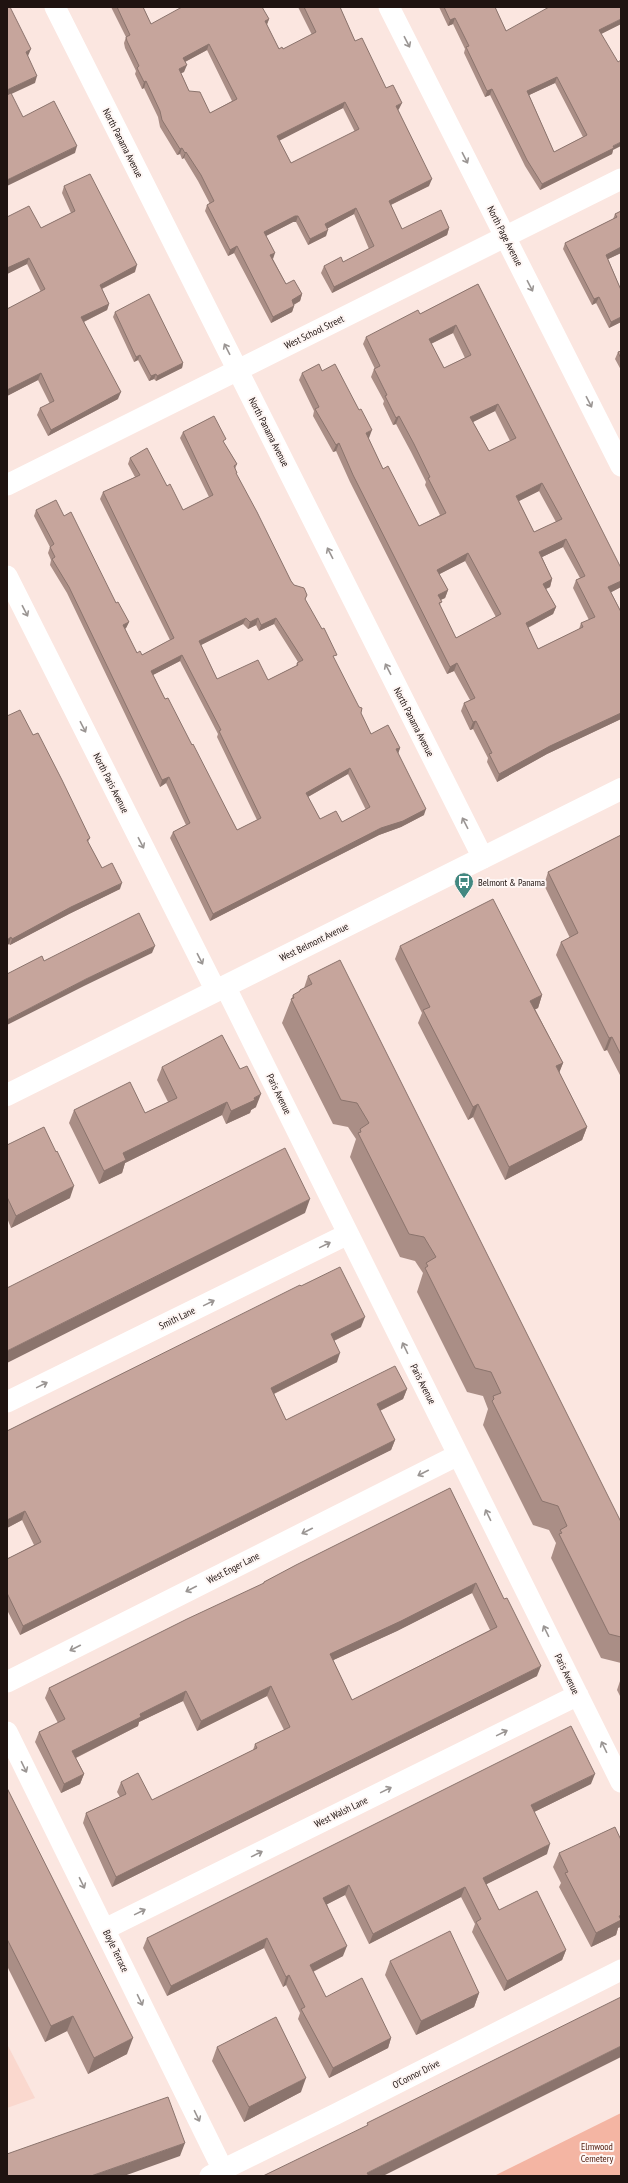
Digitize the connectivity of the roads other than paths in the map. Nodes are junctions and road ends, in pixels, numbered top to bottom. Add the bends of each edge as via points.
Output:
1 (55, 7) edge
2 (389, 7) edge
3 (621, 179) edge
4 (505, 236) junction
5 (237, 370) junction
6 (621, 466) edge
7 (7, 485) edge
8 (7, 576) edge
9 (621, 789) edge
10 (483, 858) junction
11 (220, 988) junction
12 (7, 1095) edge
13 (348, 1234) junction
14 (7, 1402) edge
15 (458, 1455) junction
16 (7, 1682) edge
17 (578, 1695) junction
18 (7, 1732) edge
19 (621, 1782) edge
20 (105, 1929) junction
21 (621, 1970) edge
22 (217, 2173) edge

5 -> 1 street, North Panama Avenue
2 -> 4 street, North Page Avenue
3 - 4 street, West School Street
4 - 5 street, West School Street
4 -> 6 street, North Page Avenue
5 - 7 street, West School Street
10 -> 5 street, North Panama Avenue
8 -> 11 street, North Paris Avenue
9 - 10 main road, West Belmont Avenue
10 - 11 main road, West Belmont Avenue
11 - 12 main road, West Belmont Avenue
11 - 13 street, Paris Avenue
14 -> 13 street, Smith Lane
15 -> 13 street, Paris Avenue
15 -> 16 street, West Enger Lane
17 -> 15 street, Paris Avenue
19 -> 17 street, Paris Avenue
20 -> 17 street, West Walsh Lane
18 -> 20 street, Boyle Terrace
20 -> 22 street, Boyle Terrace
21 - 22 street, O'Connor Drive

